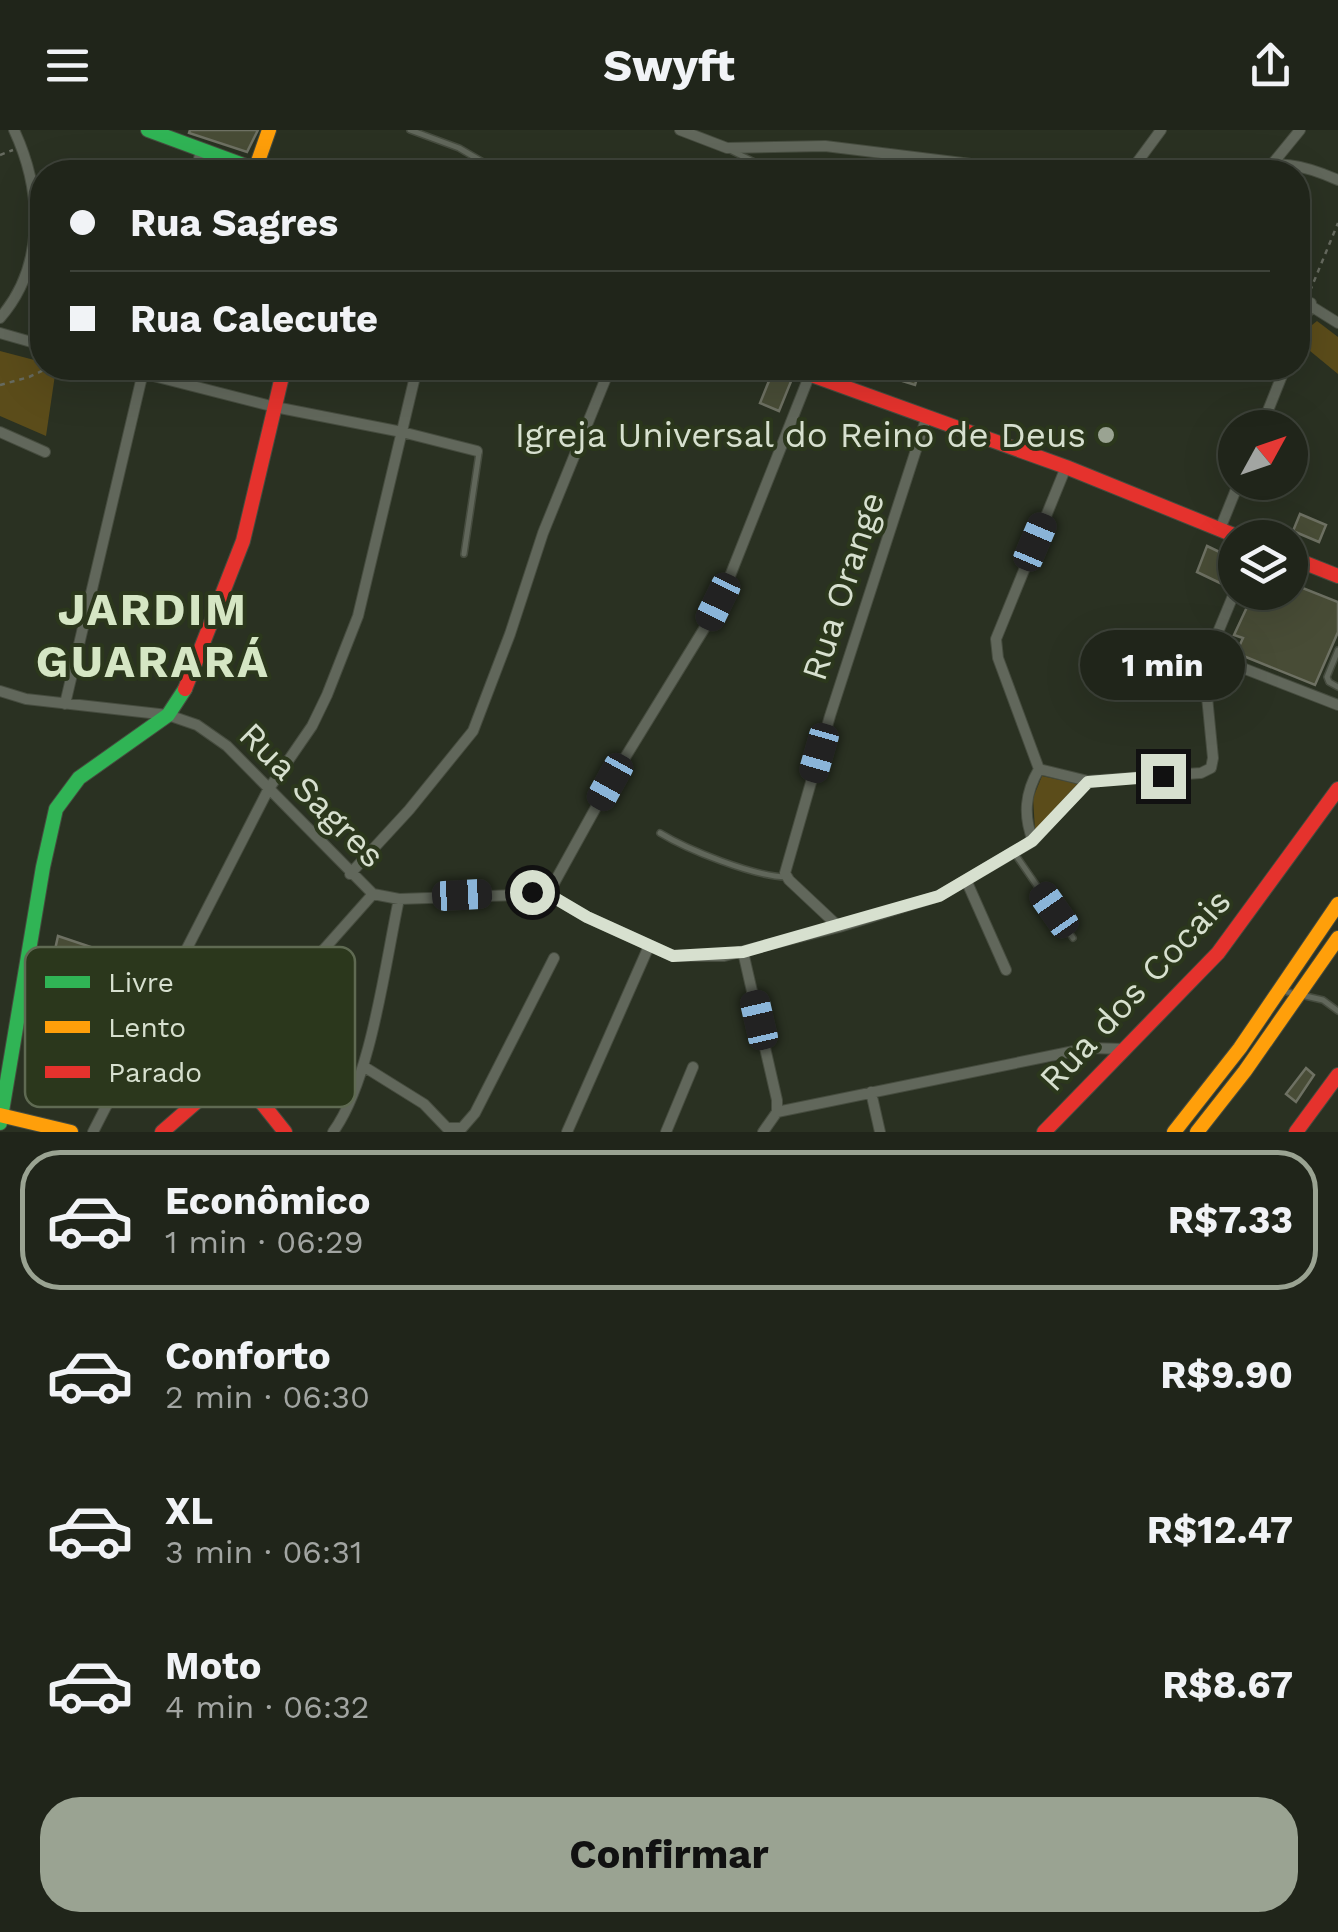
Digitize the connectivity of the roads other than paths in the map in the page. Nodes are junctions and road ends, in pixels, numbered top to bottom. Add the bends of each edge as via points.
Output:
1 (148, 130) edge
2 (268, 130) edge
3 (410, 130) edge
4 (680, 130) edge
5 (766, 130) edge
6 (1161, 130) edge
7 (1300, 130) edge
8 (14, 133) edge
9 (768, 145) junction
10 (727, 148) junction
11 (201, 150) junction
12 (929, 158) joint
13 (199, 160) edge
14 (229, 160) edge
15 (261, 160) edge
16 (480, 160) edge
17 (751, 160) edge
18 (944, 160) edge
19 (1139, 160) edge
20 (1276, 160) edge
21 (1310, 169) edge
22 (30, 175) edge
23 (1338, 180) edge
24 (30, 252) edge
25 (1310, 304) edge
26 (0, 318) edge
27 (1338, 323) edge
28 (0, 333) edge
29 (30, 342) edge
30 (142, 380) edge
31 (179, 380) edge
32 (281, 380) edge
33 (414, 380) edge
34 (605, 380) edge
35 (808, 380) edge
36 (827, 380) edge
37 (1280, 380) edge
38 (275, 407) junction
39 (1268, 410) edge
40 (927, 416) junction
41 (0, 432) edge
42 (402, 432) junction
43 (476, 451) joint
44 (45, 452) dead end
45 (1066, 468) junction
46 (1218, 528) edge
47 (464, 554) dead end
48 (1308, 564) edge
49 (1338, 576) edge
50 (1227, 610) edge
51 (1338, 650) edge
52 (1209, 654) junction
53 (1338, 687) edge
54 (0, 691) edge
55 (64, 704) junction
56 (1338, 706) edge
57 (168, 715) junction
58 (1039, 769) junction
59 (1088, 782) junction
60 (1338, 789) edge
61 (268, 790) junction
62 (660, 833) dead end
63 (1032, 841) junction
64 (1015, 854) junction
65 (350, 874) junction
66 (786, 876) junction
67 (966, 880) junction
68 (373, 894) junction
69 (548, 894) junction
70 (399, 898) junction
71 (1338, 904) edge
72 (839, 926) junction
73 (1073, 938) dead end
74 (1338, 938) edge
75 (649, 946) junction
76 (30, 947) edge
77 (188, 947) edge
78 (325, 947) edge
79 (743, 952) junction
80 (554, 958) dead end
81 (1006, 970) dead end
82 (25, 974) edge
83 (1280, 990) junction
84 (1300, 994) junction
85 (1338, 1011) edge
86 (1125, 1049) junction
87 (363, 1066) junction
88 (693, 1066) dead end
89 (1338, 1074) edge
90 (355, 1089) edge
91 (871, 1092) junction
92 (106, 1107) edge
93 (194, 1107) edge
94 (264, 1107) edge
95 (349, 1107) edge
96 (777, 1112) junction
97 (1, 1118) edge
98 (454, 1131) edge
99 (71, 1132) edge
100 (93, 1132) edge
101 (162, 1132) edge
102 (285, 1132) edge
103 (333, 1132) edge
104 (568, 1132) edge
105 (666, 1132) edge
106 (763, 1132) edge
107 (880, 1132) edge
108 (1044, 1132) edge
109 (1174, 1132) edge
110 (1196, 1132) edge
111 (1296, 1132) edge

1 - 11 street
2 - 15 street
3 - 16 lane
4 - 10 street
5 - 9 street
6 - 19 street
7 - 20 street
8 - 22 street
9 - 10 street
9 - 12 street
10 - 17 lane
11 - 13 street
11 - 14 street
12 - 18 street
21 - 23 street
24 - 26 street
25 - 27 street
28 - 29 street
30 - 55 street
31 - 38 street
32 - 38 street
33 - 42 street
34 - 65 street via 473,731
35 - 69 street via 707,624
36 - 40 street
37 - 39 street
38 - 42 street
38 - 57 street via 231,576 188,685
40 - 45 street
40 - 66 street, Rua Orange
41 - 44 street
42 - 43 street
42 - 61 street via 341,662 312,726
43 - 47 lane
45 - 46 street
45 - 58 street via 996,639
48 - 49 street
50 - 52 street
51 - 53 lane via 1327,677
52 - 56 street
52 - 59 street via 1203,672 1211,768
54 - 55 street, Rua Sagres
55 - 57 street, Rua Sagres
57 - 61 street, Rua Sagres via 212,734
57 - 76 street via 96,764 56,809
58 - 59 street
58 - 63 street via 1026,797
59 - 63 street
60 - 86 street, Rua dos Cocais via 1218,953
61 - 65 street, Rua Sagres
61 - 77 street
62 - 66 lane via 709,856
63 - 64 street
64 - 67 street
64 - 73 lane
65 - 68 street, Rua Sagres
66 - 72 street
67 - 72 street via 939,896
67 - 81 street
68 - 70 street, Rua Sagres
68 - 78 street
69 - 70 street, Rua Sagres
69 - 75 street
70 - 87 street
71 - 83 street
72 - 79 street
74 - 84 street
75 - 79 street via 673,956
75 - 104 street
79 - 96 street
80 - 98 street via 475,1113
82 - 97 street
83 - 84 lane
83 - 109 street
84 - 85 lane
84 - 110 street
86 - 91 street via 1090,1048
86 - 108 street, Rua dos Cocais
87 - 90 street
87 - 98 street
88 - 105 street
89 - 111 street
91 - 96 street
91 - 107 street
92 - 100 street
93 - 101 street
94 - 102 street
95 - 103 street
96 - 106 street
97 - 99 street

